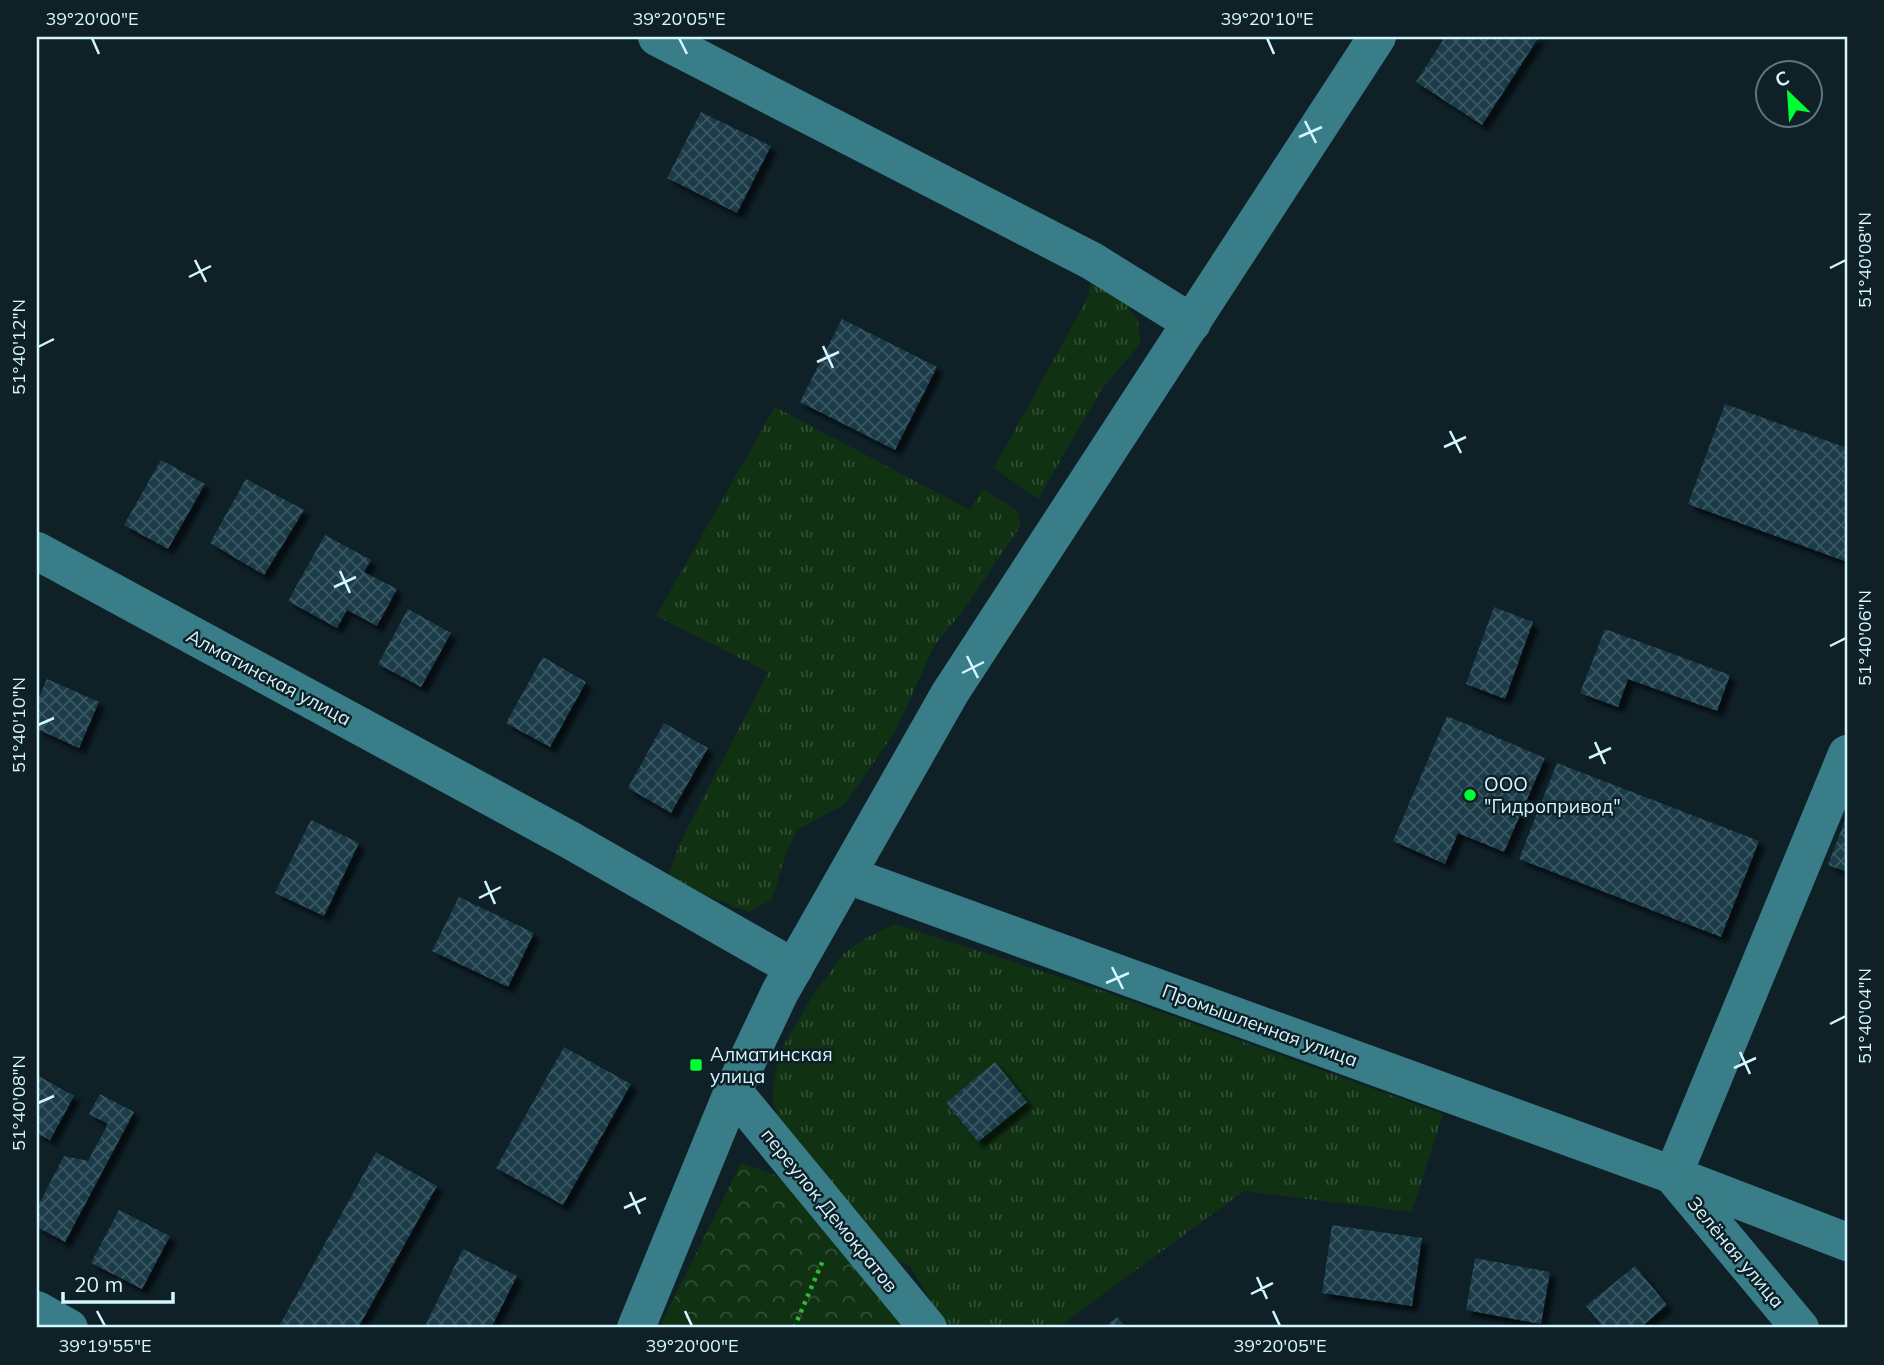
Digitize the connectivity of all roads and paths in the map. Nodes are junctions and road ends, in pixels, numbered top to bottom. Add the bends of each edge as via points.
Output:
1 (657, 37) edge
2 (1377, 37) edge
3 (1192, 323) junction
4 (37, 551) edge
5 (1847, 754) edge
6 (847, 875) junction
7 (794, 968) junction
8 (733, 1091) junction
9 (1673, 1175) junction
10 (1847, 1242) edge
11 (827, 1251) dead end
12 (37, 1310) edge
13 (69, 1328) edge
14 (636, 1328) edge
15 (794, 1328) edge
16 (928, 1328) edge
17 (1800, 1328) edge

1 - 3 street via 1092,261
2 - 3 street
3 - 6 street via 950,693
4 - 7 street, Алматинская улица via 570,839
5 - 9 street
6 - 7 street
6 - 9 street, Промышленная улица
7 - 8 street
8 - 14 street
8 - 16 street, переулок Демократов
9 - 10 street, Промышленная улица
9 - 17 street, Зелёная улица
11 - 15 path
12 - 13 street

